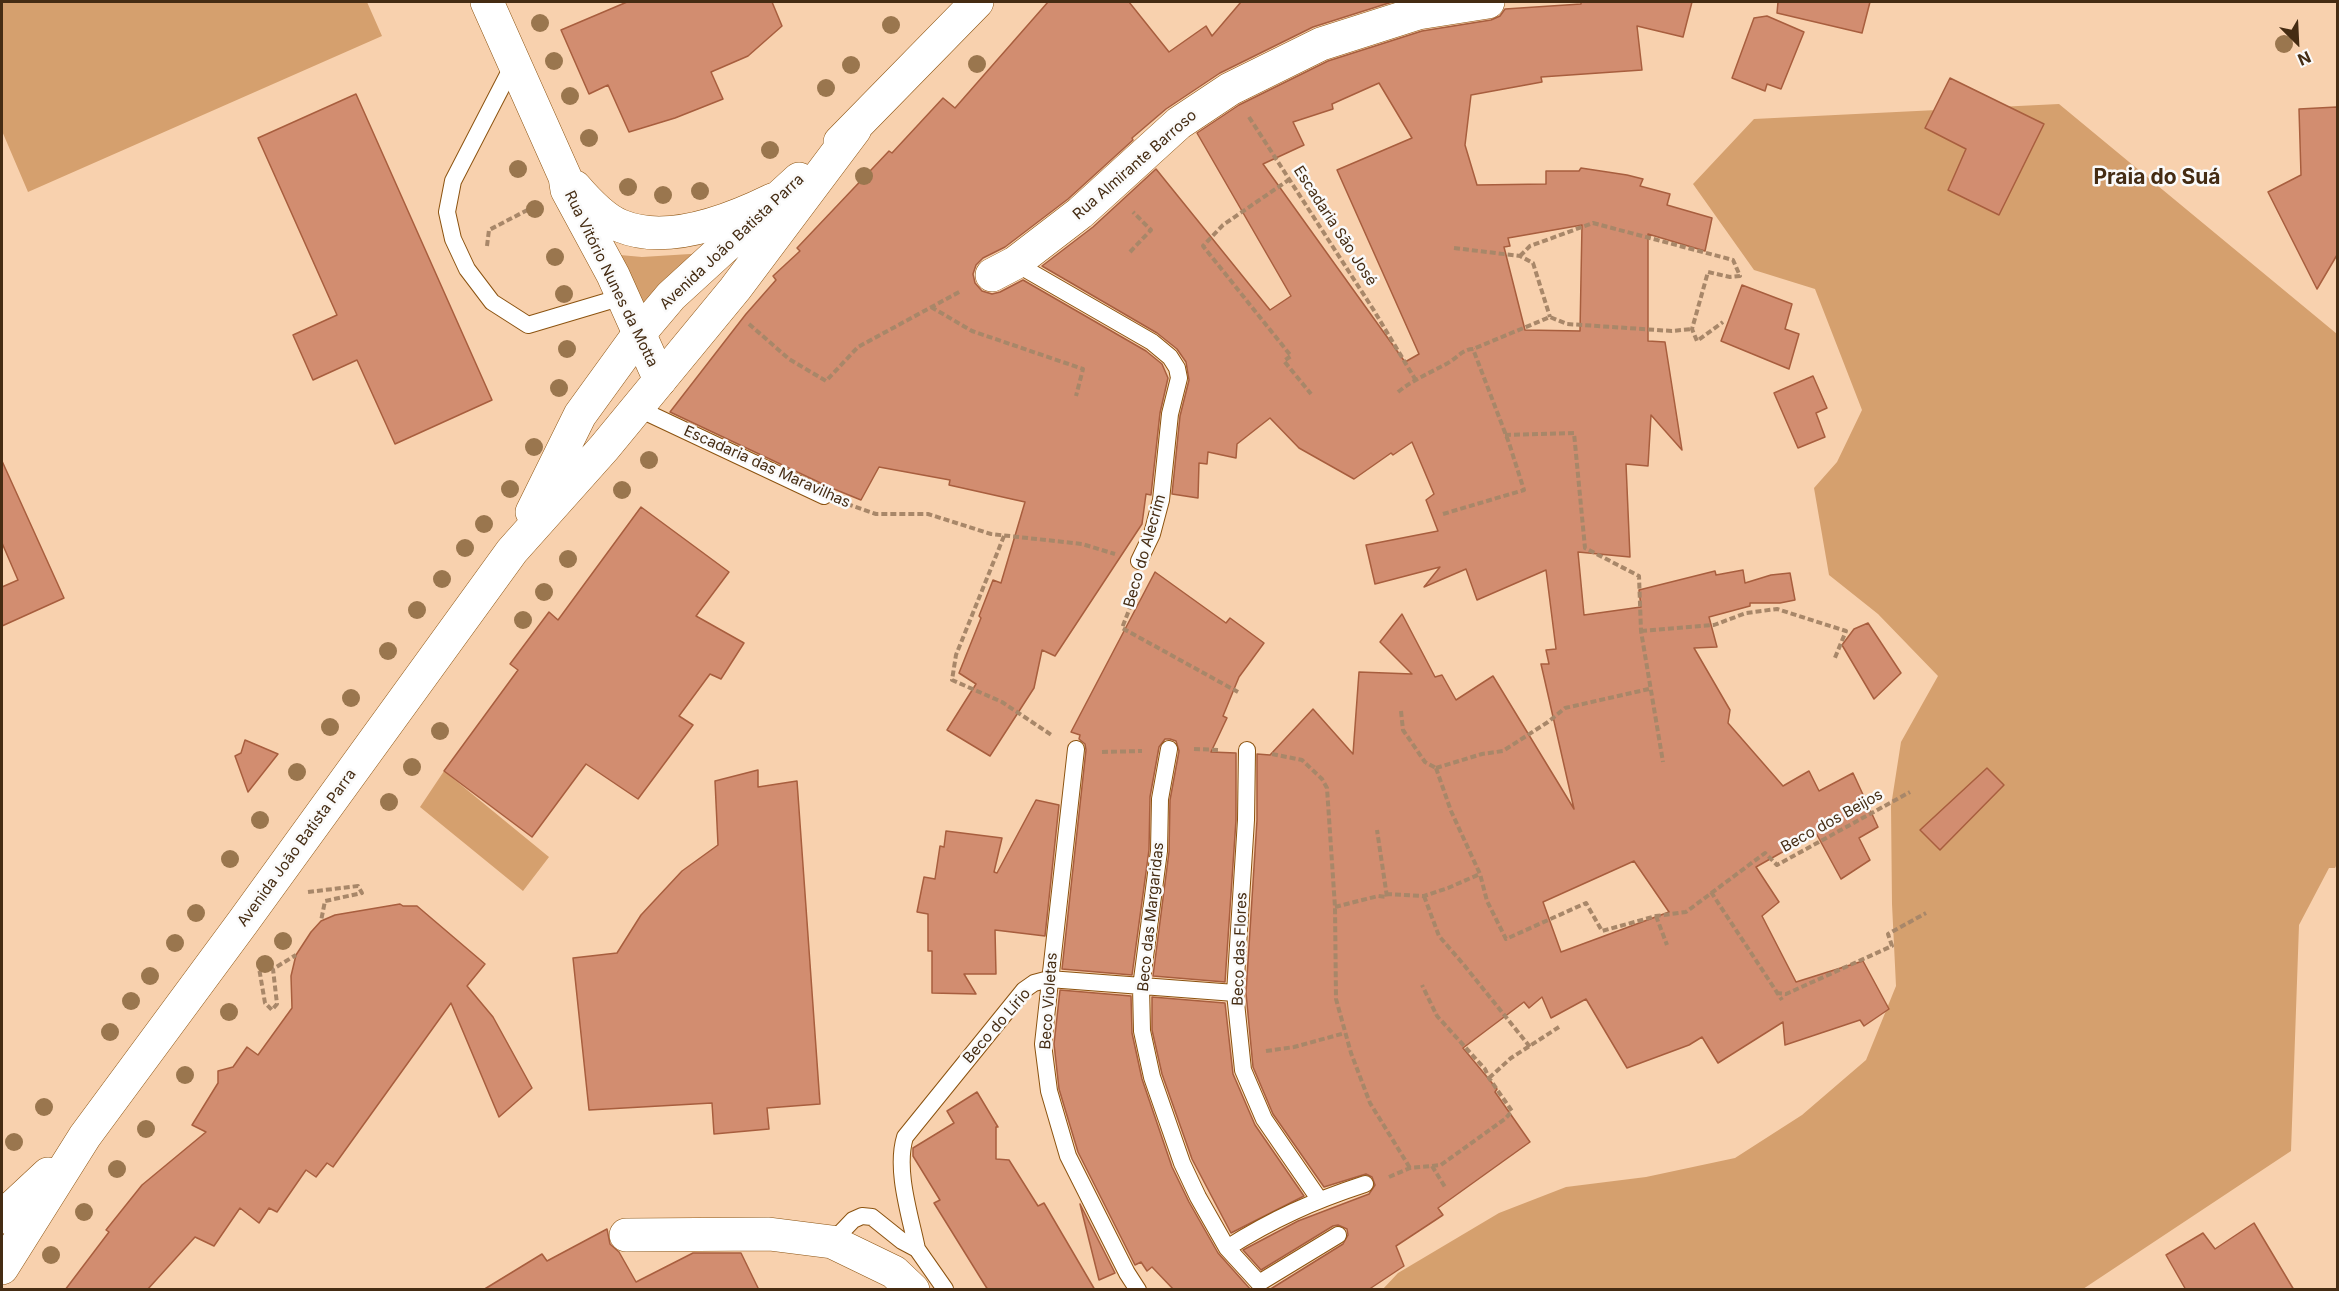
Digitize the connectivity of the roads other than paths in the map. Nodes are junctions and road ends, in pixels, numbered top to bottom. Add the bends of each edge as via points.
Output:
1 (488, 2) edge
2 (977, 2) edge
3 (1488, 2) edge
4 (515, 60) junction
5 (855, 129) junction
6 (566, 183) junction
7 (782, 195) junction
8 (1004, 269) joint
9 (622, 297) junction
10 (638, 334) junction
11 (660, 380) junction
12 (638, 408) junction
13 (824, 496) road end
14 (512, 551) junction
15 (1140, 561) road end
16 (1076, 749) dead end
17 (1169, 749) dead end
18 (1247, 750) dead end
19 (1049, 979) junction
20 (1141, 987) junction
21 (1235, 993) junction
22 (80, 1145) junction
23 (1365, 1184) road end
24 (1319, 1199) junction
25 (2, 1203) edge
26 (2, 1217) edge
27 (626, 1235) dead end
28 (1338, 1235) dead end
29 (832, 1242) junction
30 (1227, 1248) junction
31 (917, 1249) junction
32 (2, 1268) edge
33 (945, 1289) edge
34 (913, 1290) edge
35 (1138, 1290) edge

1 - 4 main road, Rua Vitório Nunes da Motta
2 - 5 main road, Avenida João Batista Parra
3 - 8 main road, Rua Almirante Barroso via 1418,13 1321,44 1230,89 1179,123 1080,213
4 - 6 main road, Rua Vitório Nunes da Motta
4 - 9 lane via 453,181 447,212 453,239 467,268 492,302 528,325
5 - 7 main road, Avenida João Batista Parra
5 - 11 main road, Avenida João Batista Parra
6 - 7 main road, Rua Vitório Nunes da Motta via 619,225 651,234 735,218
6 - 9 main road, Rua Vitório Nunes da Motta
7 - 10 main road, Avenida João Batista Parra via 671,296
8 - 15 lane, Beco do Alecrim via 1152,342 1178,368 1161,500
9 - 10 main road, Rua Vitório Nunes da Motta
10 - 11 main road, Rua Vitório Nunes da Motta
10 - 14 main road, Avenida João Batista Parra via 580,415
11 - 12 main road, Avenida João Batista Parra
12 - 13 lane, Escadaria das Maravilhas
12 - 14 main road, Avenida João Batista Parra
14 - 22 main road, Avenida João Batista Parra
16 - 19 lane, Beco Violetas
17 - 20 lane, Beco das Margaridas via 1160,799 1160,851
18 - 21 lane, Beco das Flores
19 - 20 lane
19 - 31 lane, Beco do Lírio via 1024,990 905,1137 901,1166
19 - 35 lane, Beco Violetas via 1043,1044 1049,1091 1068,1156
20 - 21 lane
20 - 30 lane, Beco das Margaridas via 1142,1031 1152,1077 1182,1163
21 - 24 lane, Beco das Flores via 1243,1070 1264,1119
22 - 25 main road
22 - 26 main road, Avenida João Batista Parra
22 - 32 main road, Avenida João Batista Parra
23 - 24 lane
24 - 30 lane
27 - 29 main road via 769,1234
28 - 30 lane, Beco das Margaridas via 1259,1283
29 - 31 lane via 862,1216 872,1217
29 - 34 main road via 894,1272
31 - 33 lane

